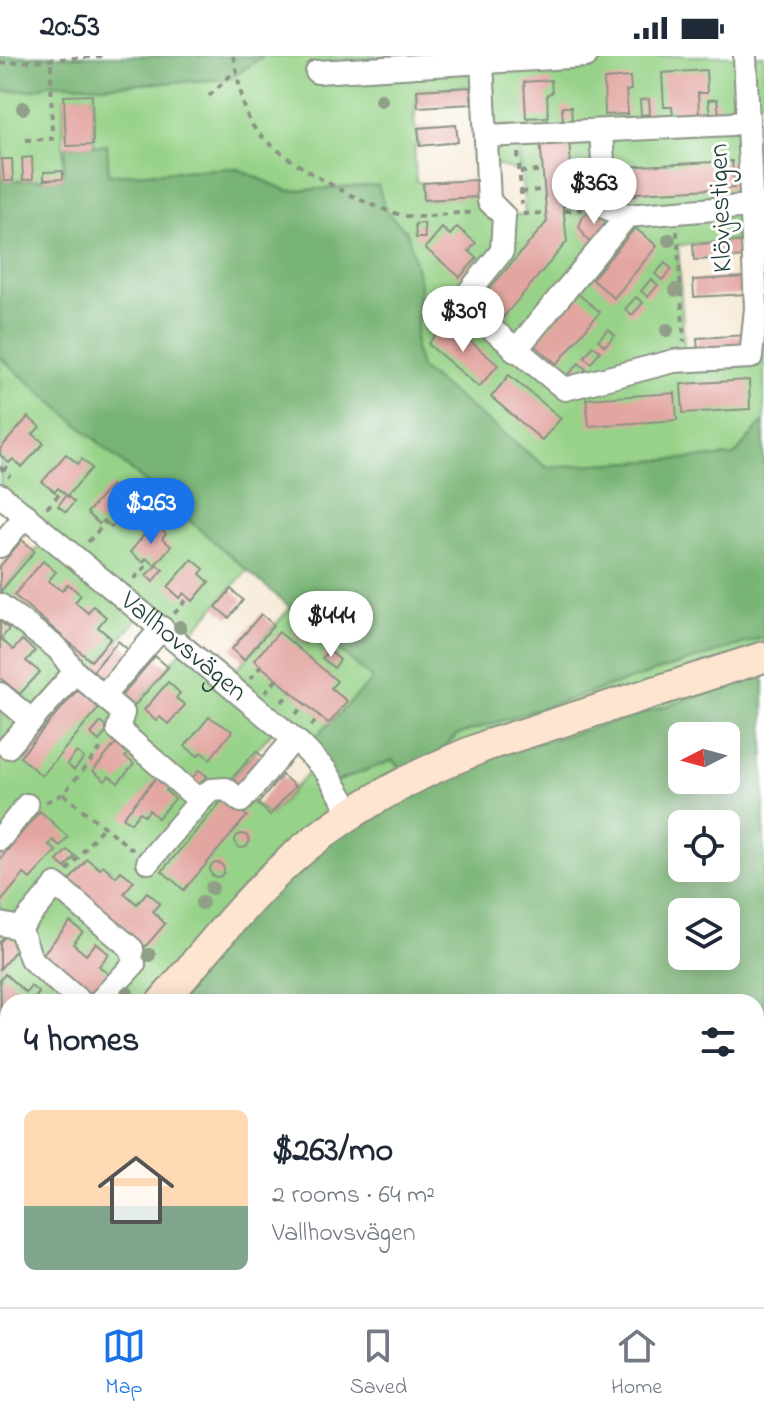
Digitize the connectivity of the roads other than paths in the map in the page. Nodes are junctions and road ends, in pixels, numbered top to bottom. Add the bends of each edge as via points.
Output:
1 (586, 56) edge
2 (745, 56) edge
3 (482, 61) junction
4 (317, 72) dead end
5 (748, 119) junction
6 (601, 131) junction
7 (486, 136) junction
8 (758, 205) edge
9 (627, 216) junction
10 (515, 351) junction
11 (0, 495) edge
12 (37, 511) junction
13 (0, 546) edge
14 (0, 605) edge
15 (168, 622) junction
16 (764, 657) edge
17 (75, 672) junction
18 (0, 694) edge
19 (104, 695) junction
20 (32, 721) junction
21 (292, 730) junction
22 (8, 747) dead end
23 (200, 801) junction
24 (27, 805) road end
25 (352, 814) junction
26 (0, 839) edge
27 (148, 862) road end
28 (10, 926) edge
29 (72, 994) edge
30 (106, 994) edge
31 (169, 994) edge

1 - 3 street
2 - 5 street, Klövjestigen
3 - 4 street
3 - 7 street
5 - 6 street
5 - 8 street, Klövjestigen
6 - 7 street
6 - 9 street via 606,208
7 - 10 street via 489,201 514,215 502,251 460,303
8 - 9 street
8 - 10 street, Klövjestigen via 751,357 685,361 565,389
9 - 10 street
11 - 12 street, Vallhovsvägen
12 - 13 street
12 - 15 street, Vallhovsvägen
14 - 17 street via 58,649
15 - 19 street
15 - 21 street, Vallhovsvägen
16 - 25 street via 488,745 423,773
17 - 19 street
17 - 20 street
18 - 20 street
19 - 23 street via 123,713 118,729
20 - 22 street
21 - 23 street via 241,801 226,789 211,790
21 - 25 street, Vallhovsvägen
23 - 27 street
24 - 26 street
25 - 31 street via 265,884
28 - 29 street via 31,959
28 - 30 street via 56,885 132,949 134,964

